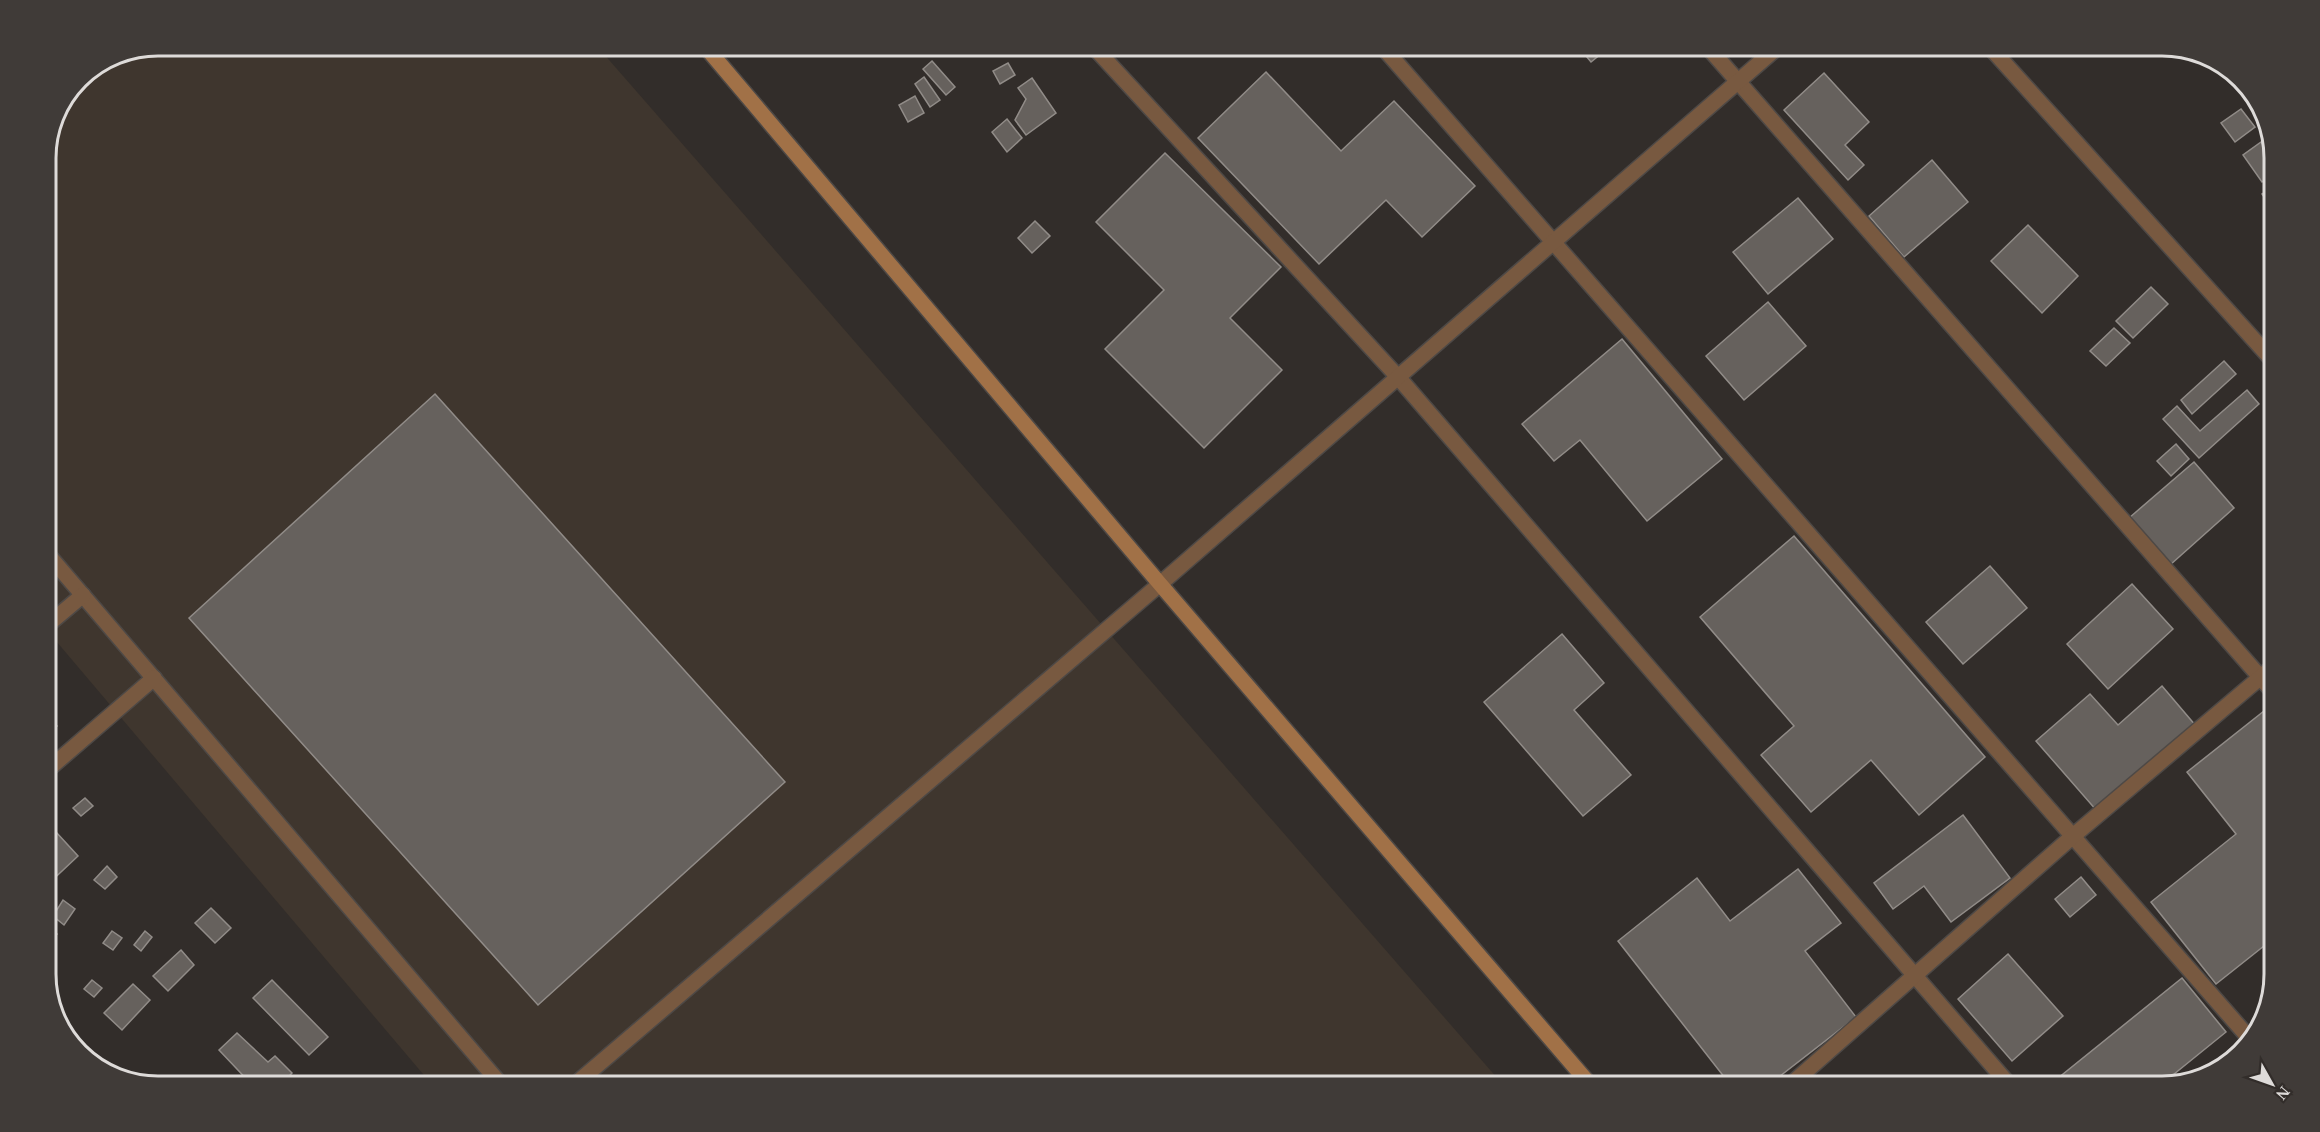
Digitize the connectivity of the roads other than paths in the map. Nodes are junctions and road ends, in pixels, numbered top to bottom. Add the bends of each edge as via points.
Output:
1 (713, 56) edge
2 (1102, 56) edge
3 (1391, 56) edge
4 (1716, 56) edge
5 (1768, 56) edge
6 (1998, 56) edge
7 (1738, 82) junction
8 (1553, 241) junction
9 (2264, 351) edge
10 (1398, 377) junction
11 (56, 564) edge
12 (1160, 584) junction
13 (83, 595) junction
14 (56, 618) edge
15 (2264, 674) edge
16 (2261, 677) junction
17 (154, 678) junction
18 (2264, 681) edge
19 (56, 763) edge
20 (2073, 836) junction
21 (1913, 975) junction
22 (2245, 1033) edge
23 (494, 1076) edge
24 (585, 1076) edge
25 (1583, 1076) edge
26 (1800, 1076) edge
27 (2001, 1076) edge

1 - 12 street
2 - 10 street
3 - 8 street
4 - 7 street
5 - 7 street
6 - 9 street
7 - 8 street
7 - 16 street
8 - 10 street
8 - 20 street
10 - 12 street
10 - 21 street
11 - 13 street
12 - 24 street
12 - 25 street
13 - 14 street
13 - 17 street
15 - 16 street
16 - 18 street
16 - 20 street
17 - 19 street
17 - 23 street
20 - 21 street
20 - 22 street
21 - 26 street
21 - 27 street

